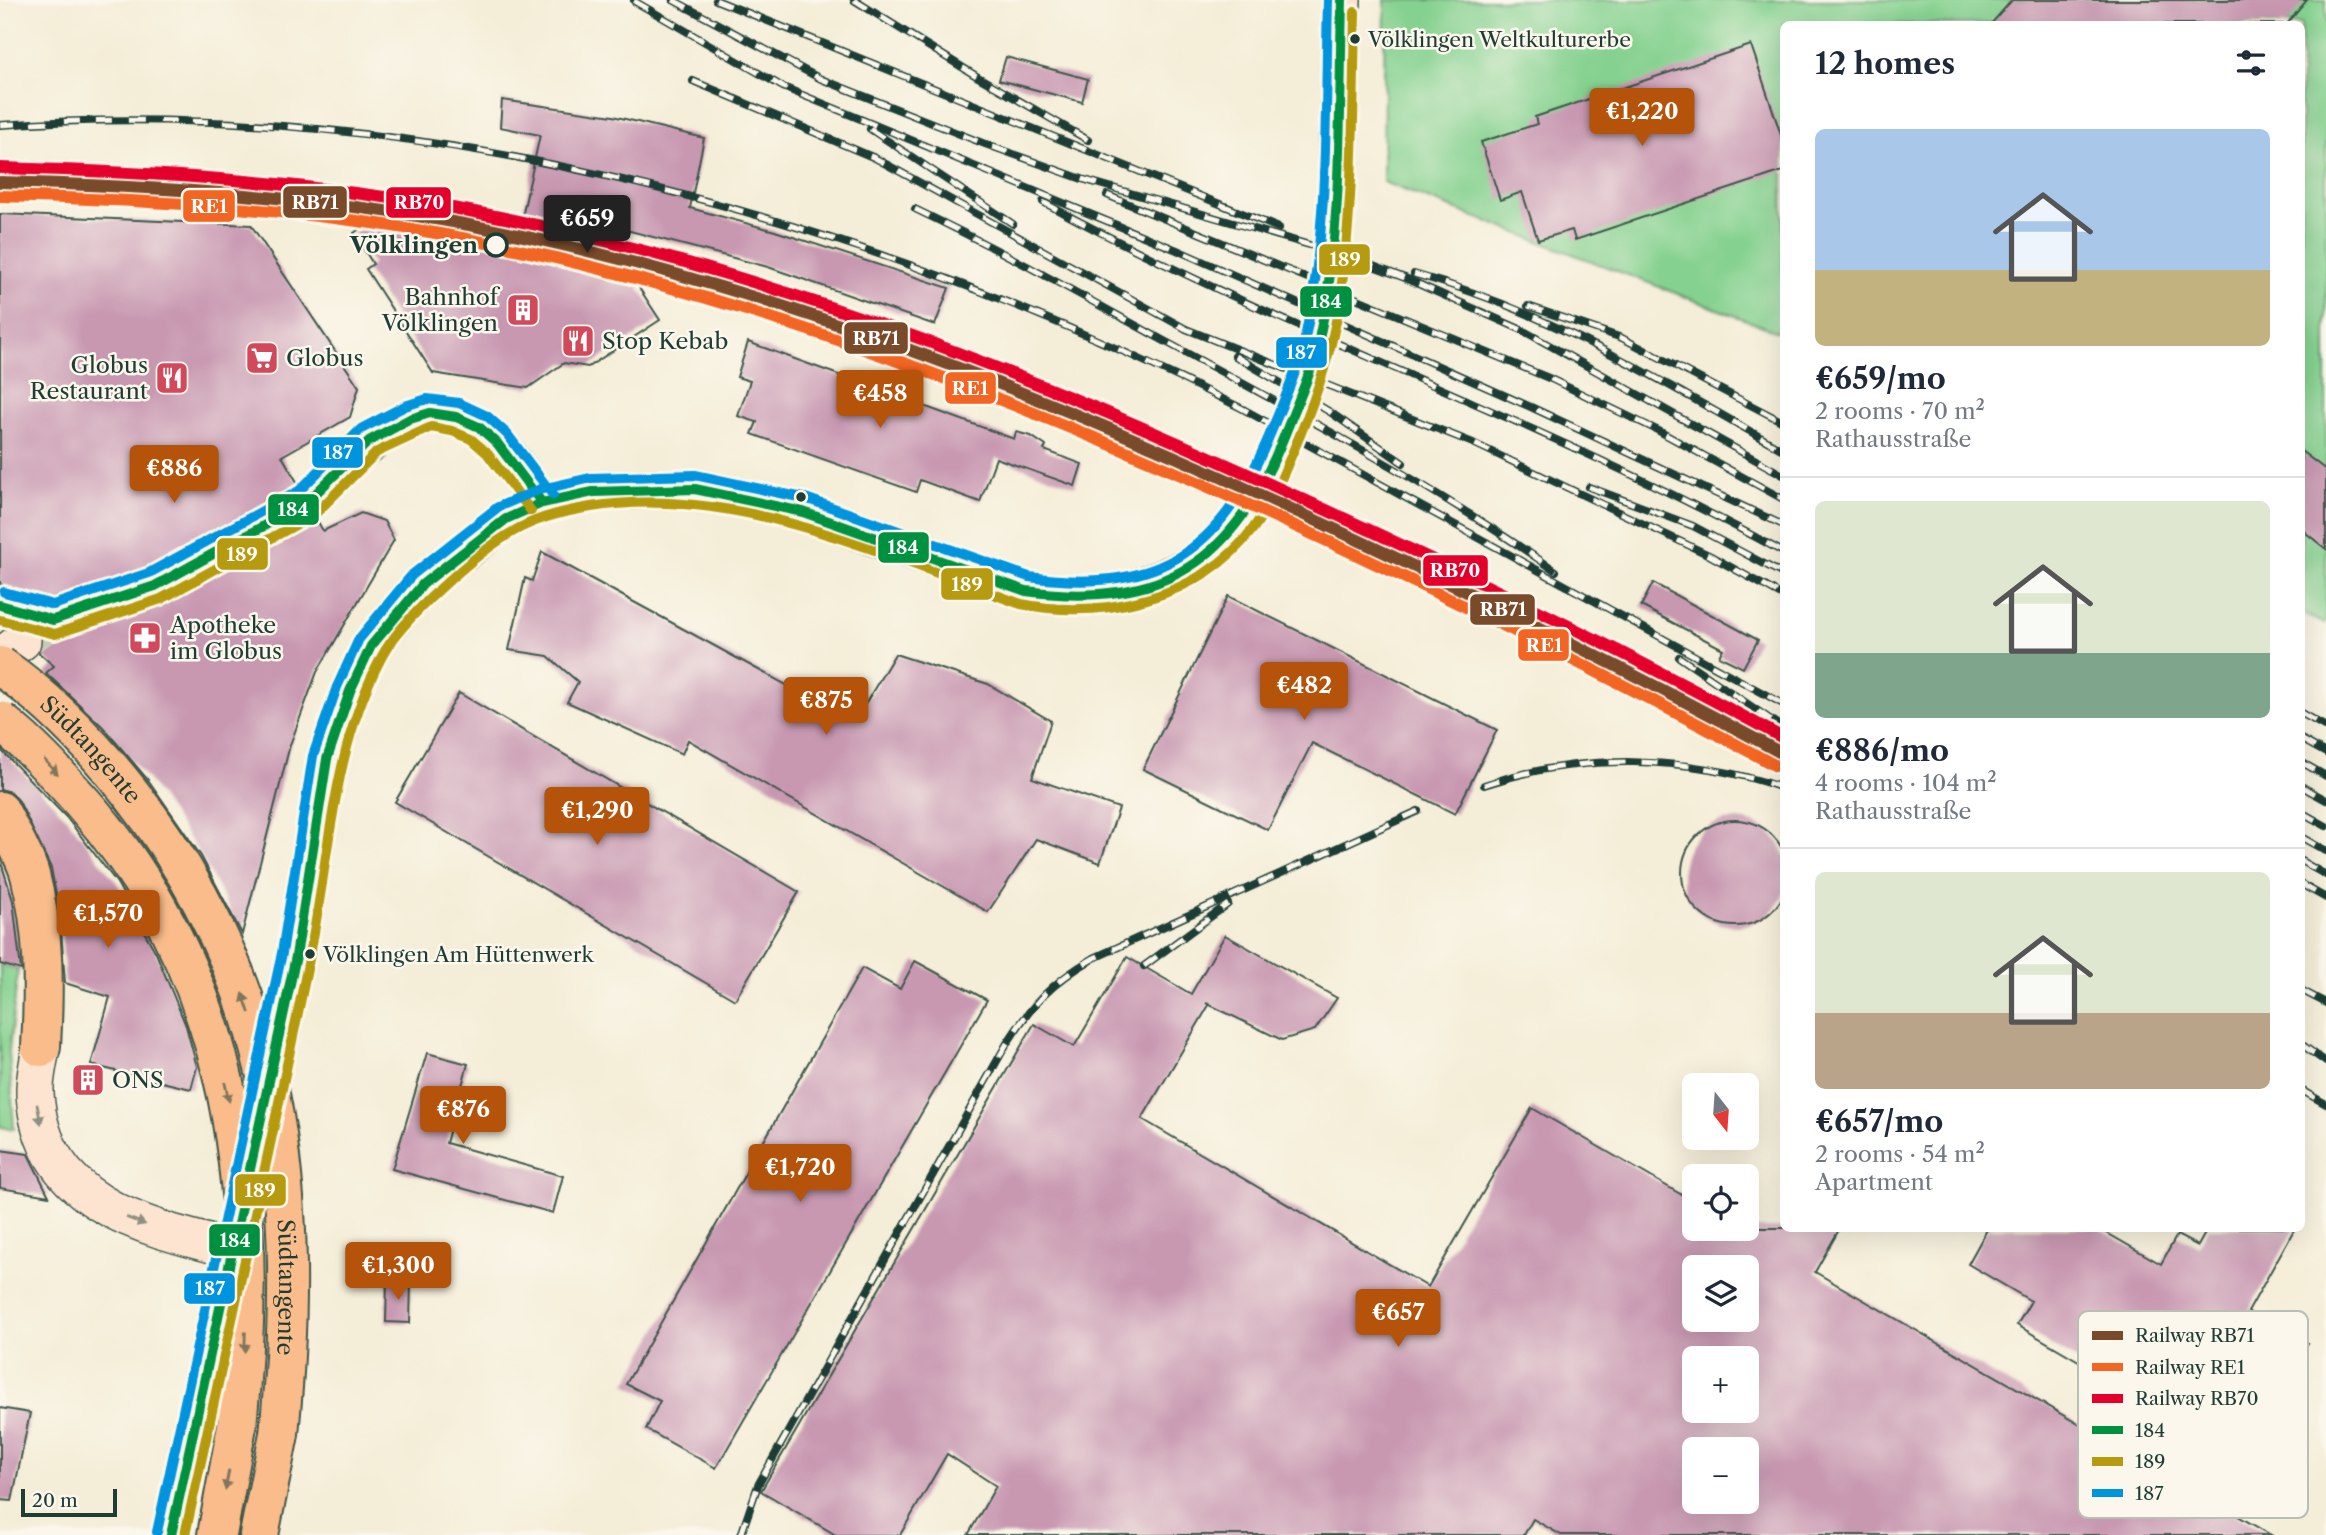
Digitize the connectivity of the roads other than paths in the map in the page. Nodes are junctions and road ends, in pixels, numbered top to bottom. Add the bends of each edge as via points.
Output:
1 (1342, 0) edge
2 (1337, 159) tunnel mouth
3 (307, 502) tunnel mouth
4 (542, 503) junction
5 (1244, 518) tunnel mouth
6 (7, 655) edge
7 (0, 721) edge
8 (0, 811) edge
9 (42, 1029) joint
10 (232, 1249) junction
11 (171, 1535) edge
12 (217, 1535) edge
13 (259, 1535) edge

1 - 2 main road
3 - 4 main road via 369,441 430,413 479,427 497,443
4 - 5 main road via 593,492 695,489 803,512 1027,591 1056,597 1089,597 1150,584 1206,555
4 - 10 main road via 506,519 423,584 370,646 350,691 327,759 296,956
13 -> 6 main road, Südtangente, bridge via 279,1434 288,1341 286,1207 275,1107 245,1001 203,904 149,818 93,748
7 -> 12 main road, Südtangente, bridge via 46,762 107,831 173,938 208,1025 231,1112 245,1222 245,1350
8 - 9 main road via 29,872 41,930
9 -> 10 main road via 34,1093 54,1161 104,1208
10 - 11 main road

